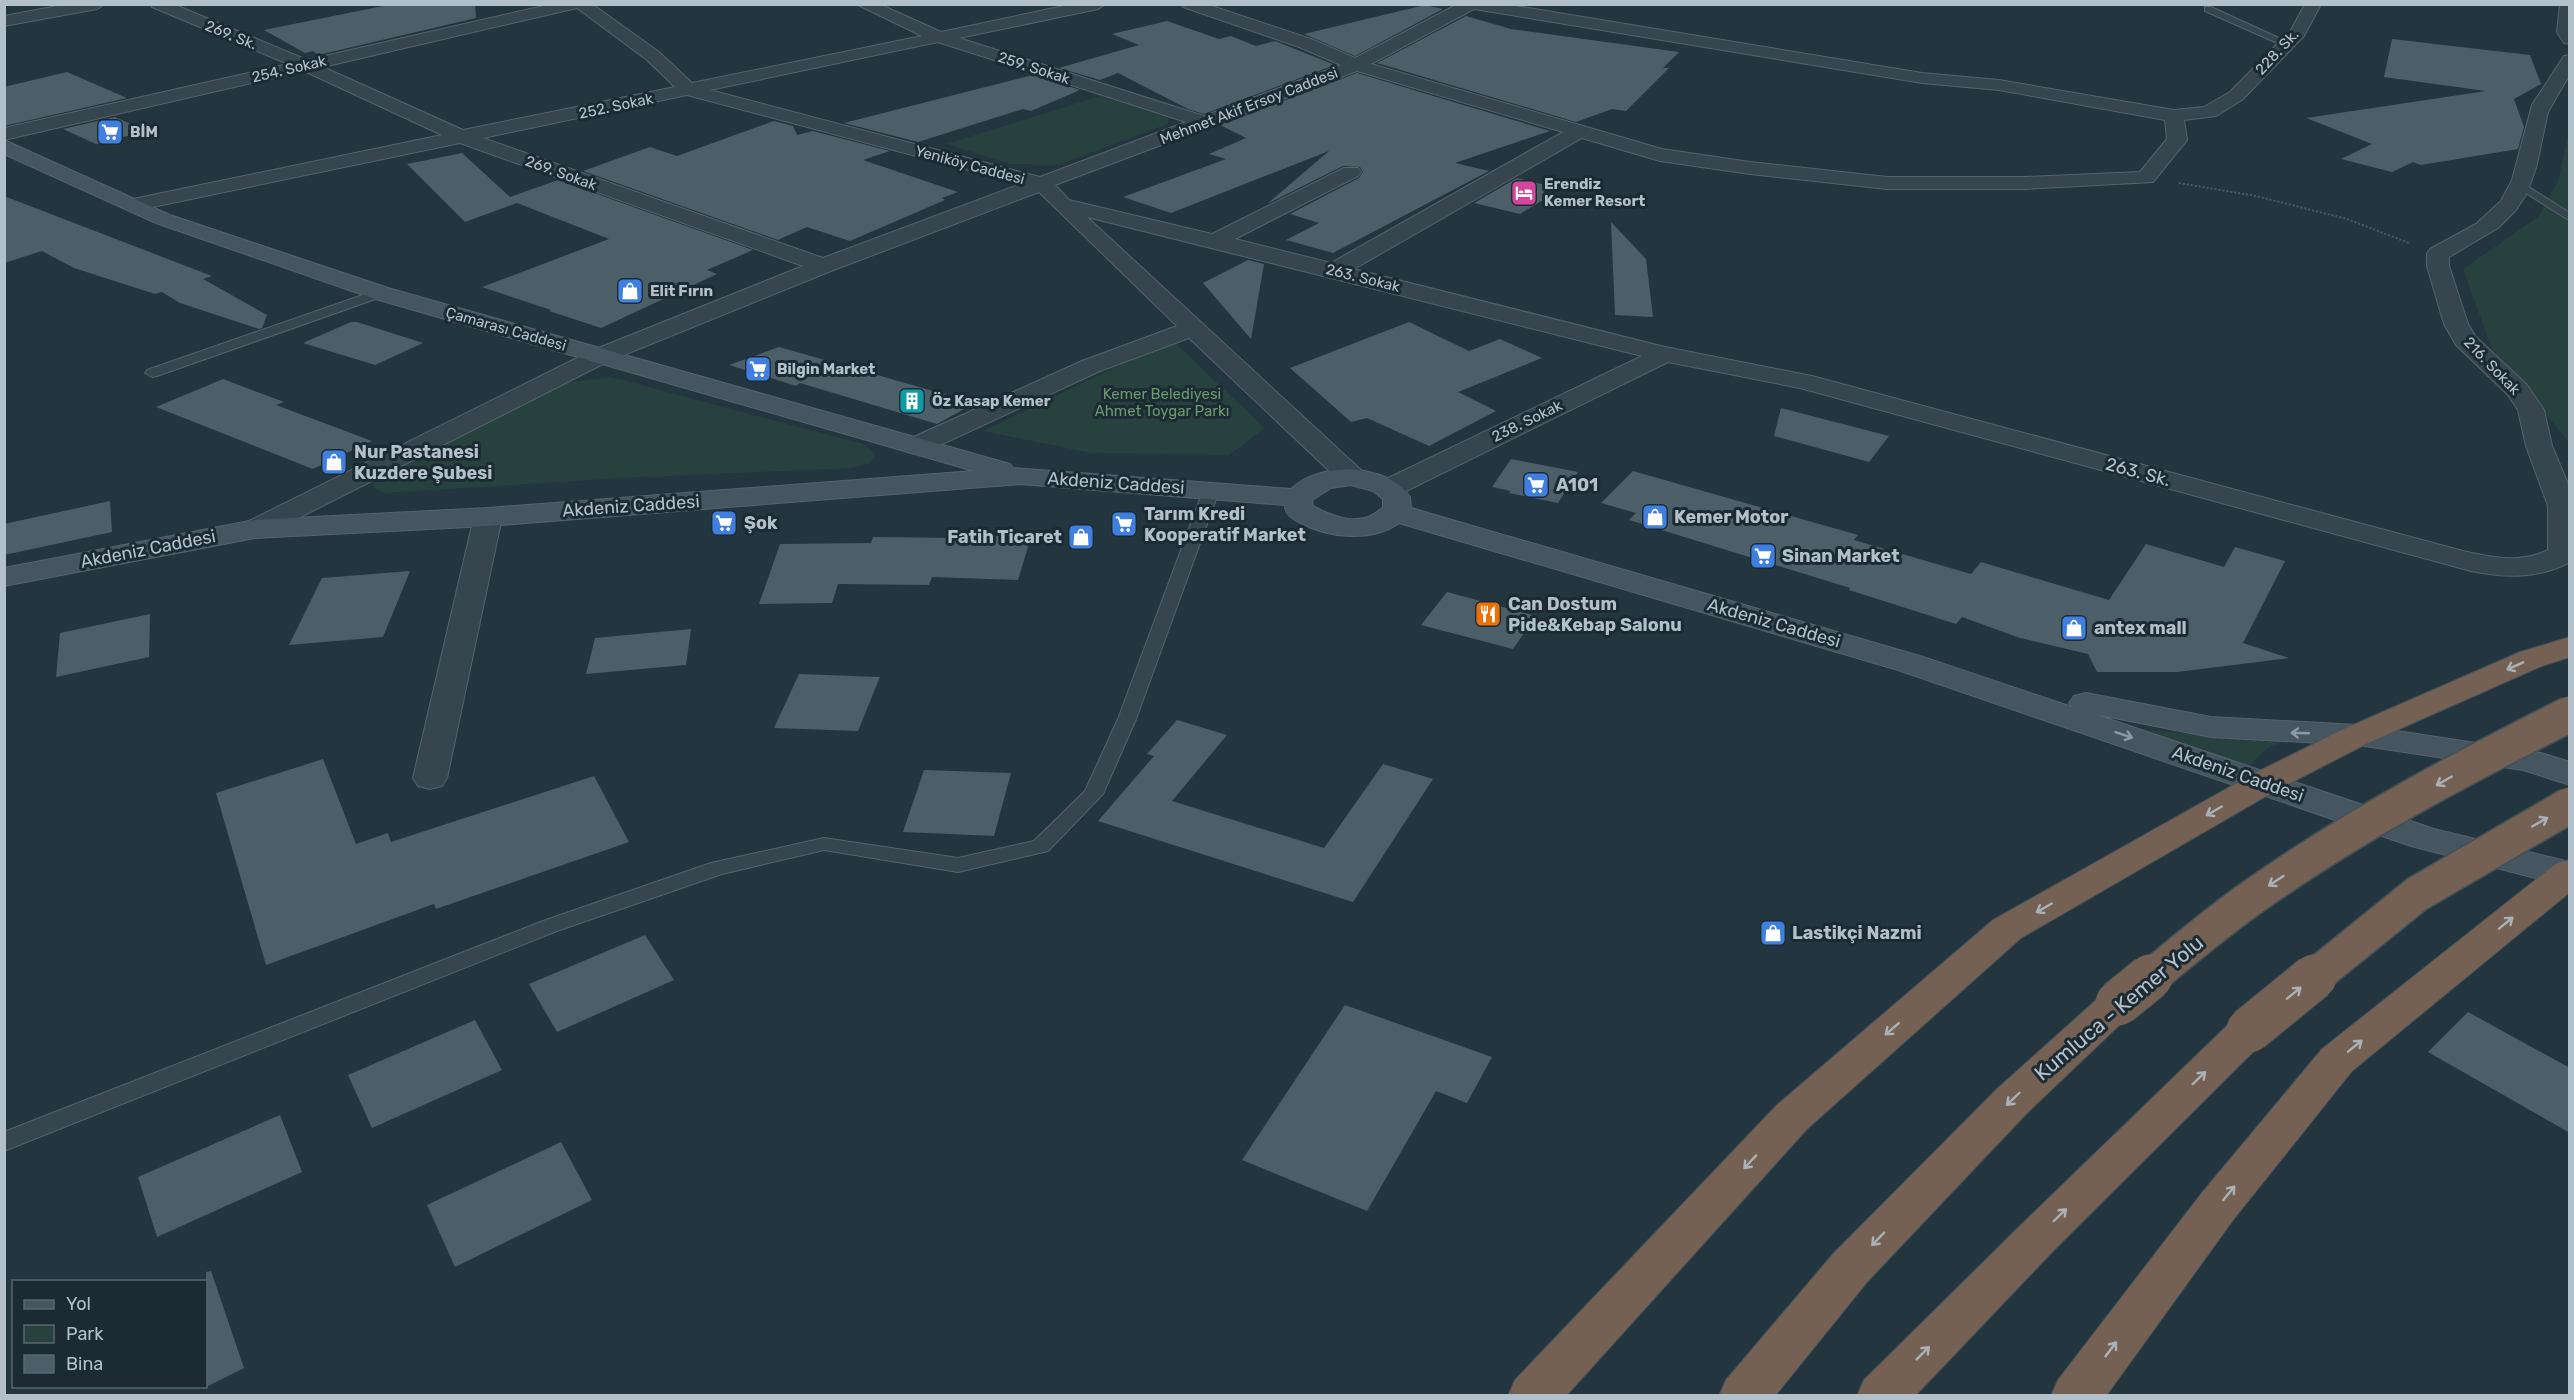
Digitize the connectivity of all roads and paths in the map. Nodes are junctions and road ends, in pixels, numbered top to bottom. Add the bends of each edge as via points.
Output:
1 (97, 4) edge
2 (158, 4) edge
3 (575, 4) edge
4 (581, 4) edge
5 (864, 4) edge
6 (1098, 4) edge
7 (1189, 4) edge
8 (1471, 4) edge
9 (2313, 4) edge
10 (2568, 4) edge
11 (2208, 9) dead end
12 (4, 21) edge
13 (942, 38) junction
14 (2570, 39) edge
15 (2287, 44) junction
16 (2570, 60) edge
17 (305, 65) junction
18 (1356, 65) junction
19 (689, 90) junction
20 (2174, 116) junction
21 (1207, 123) junction
22 (1578, 132) junction
23 (4, 134) edge
24 (462, 137) junction
25 (4, 146) edge
26 (1351, 172) dead end
27 (2146, 178) junction
28 (1043, 184) junction
29 (2522, 186) junction
30 (133, 205) junction
31 (1062, 205) junction
32 (2570, 218) edge
33 (1215, 241) junction
34 (2438, 254) junction
35 (823, 266) junction
36 (1334, 271) junction
37 (380, 293) junction
38 (1193, 328) junction
39 (1665, 354) junction
40 (600, 356) junction
41 (152, 373) dead end
42 (916, 446) junction
43 (1020, 476) junction
44 (1352, 477) junction
45 (1211, 491) junction
46 (1298, 498) junction
47 (1393, 500) junction
48 (2562, 506) joint
49 (488, 517) junction
50 (255, 529) junction
51 (4, 578) edge
52 (2570, 646) edge
53 (1909, 663) junction
54 (2570, 714) edge
55 (2358, 735) junction
56 (2570, 774) edge
57 (430, 778) dead end
58 (2263, 783) junction
59 (2570, 805) edge
60 (2568, 874) edge
61 (4, 1143) edge
62 (1533, 1395) edge
63 (1744, 1395) edge
64 (1882, 1395) edge
65 (2076, 1395) edge

1 - 12 street
2 - 17 street, 269. Sk.
3 - 17 street, 254. Sokak
4 - 19 street, Yeniköy Caddesi via 653,56
5 - 13 street, 259. Sokak
6 - 13 street, 252. Sokak
7 - 18 street, Mehmet Akif Ersoy Caddesi via 1305,43
8 - 18 street
8 - 20 street, 228. Sk. via 1922,78 1999,85
9 - 15 street, 228. Sk.
10 - 14 street via 2565,32
11 - 15 lane
13 - 19 street, 252. Sokak
13 - 21 street, 259. Sokak
15 - 20 street, 228. Sk. via 2236,96 2209,112
16 - 29 street via 2539,110
17 - 23 street, 254. Sokak
17 - 24 street, 269. Sokak
18 - 21 street, Mehmet Akif Ersoy Caddesi
18 - 22 street
19 - 24 street, 252. Sokak
19 - 28 street, Yeniköy Caddesi
20 - 27 street via 2177,140
21 - 28 street, Mehmet Akif Ersoy Caddesi
22 - 27 street via 1660,155 1887,183
22 - 36 street
24 - 30 street, 252. Sokak
24 - 35 street, 269. Sokak
25 - 30 street, Çamarası Caddesi
26 - 33 street
27 - 34 path via 2256,196 2347,219
28 - 31 street, Yeniköy Caddesi
28 - 35 street, Mehmet Akif Ersoy Caddesi
29 - 32 lane
29 - 34 street via 2497,218 2474,237
30 - 37 street, Çamarası Caddesi via 163,219
31 - 33 street, 263. Sokak
31 - 38 street, Yeniköy Caddesi
33 - 36 street, 263. Sokak
34 - 48 street, 216. Sokak via 2456,324 2465,340 2517,390 2531,410 2539,446
35 - 40 street, Mehmet Akif Ersoy Caddesi
36 - 39 street, 263. Sokak
37 - 40 street, Çamarası Caddesi
37 - 41 lane
38 - 42 street via 1091,366
38 - 44 street, Yeniköy Caddesi
39 - 47 street, 238. Sokak
39 - 48 street, 263. Sk. via 1803,381 2494,567 2545,565 2561,555
40 - 42 street, Çamarası Caddesi
40 - 50 street, Mehmet Akif Ersoy Caddesi
42 - 43 street, Çamarası Caddesi
43 - 45 street, Akdeniz Caddesi
43 - 49 street, Akdeniz Caddesi
44 - 46 street via 1308,486
44 - 47 street, Akdeniz Caddesi via 1373,481
45 - 46 street, Akdeniz Caddesi
45 - 61 lane via 1127,719 1093,794 1041,846 958,865 824,844 718,868 550,926
46 - 47 street via 1299,510 1313,521 1335,528 1383,523
47 - 53 street, Akdeniz Caddesi
49 - 50 street, Akdeniz Caddesi
49 - 57 street
50 - 51 street, Akdeniz Caddesi
52 -> 55 highway via 2531,659
55 -> 53 street, Akdeniz Caddesi via 2211,727
53 -> 58 street, Akdeniz Caddesi
54 -> 63 highway, Kumluca - Kemer Yolu, bridge via 2505,746 2332,844 2256,894 2118,1003 2012,1101 1850,1268
55 - 56 street, Akdeniz Caddesi via 2529,760
55 - 58 highway
58 - 60 street, Akdeniz Caddesi via 2424,838
58 -> 62 highway via 2007,929 1792,1118
64 -> 59 highway, bridge via 2249,1030 2417,894
65 -> 60 highway via 2217,1207 2337,1060

